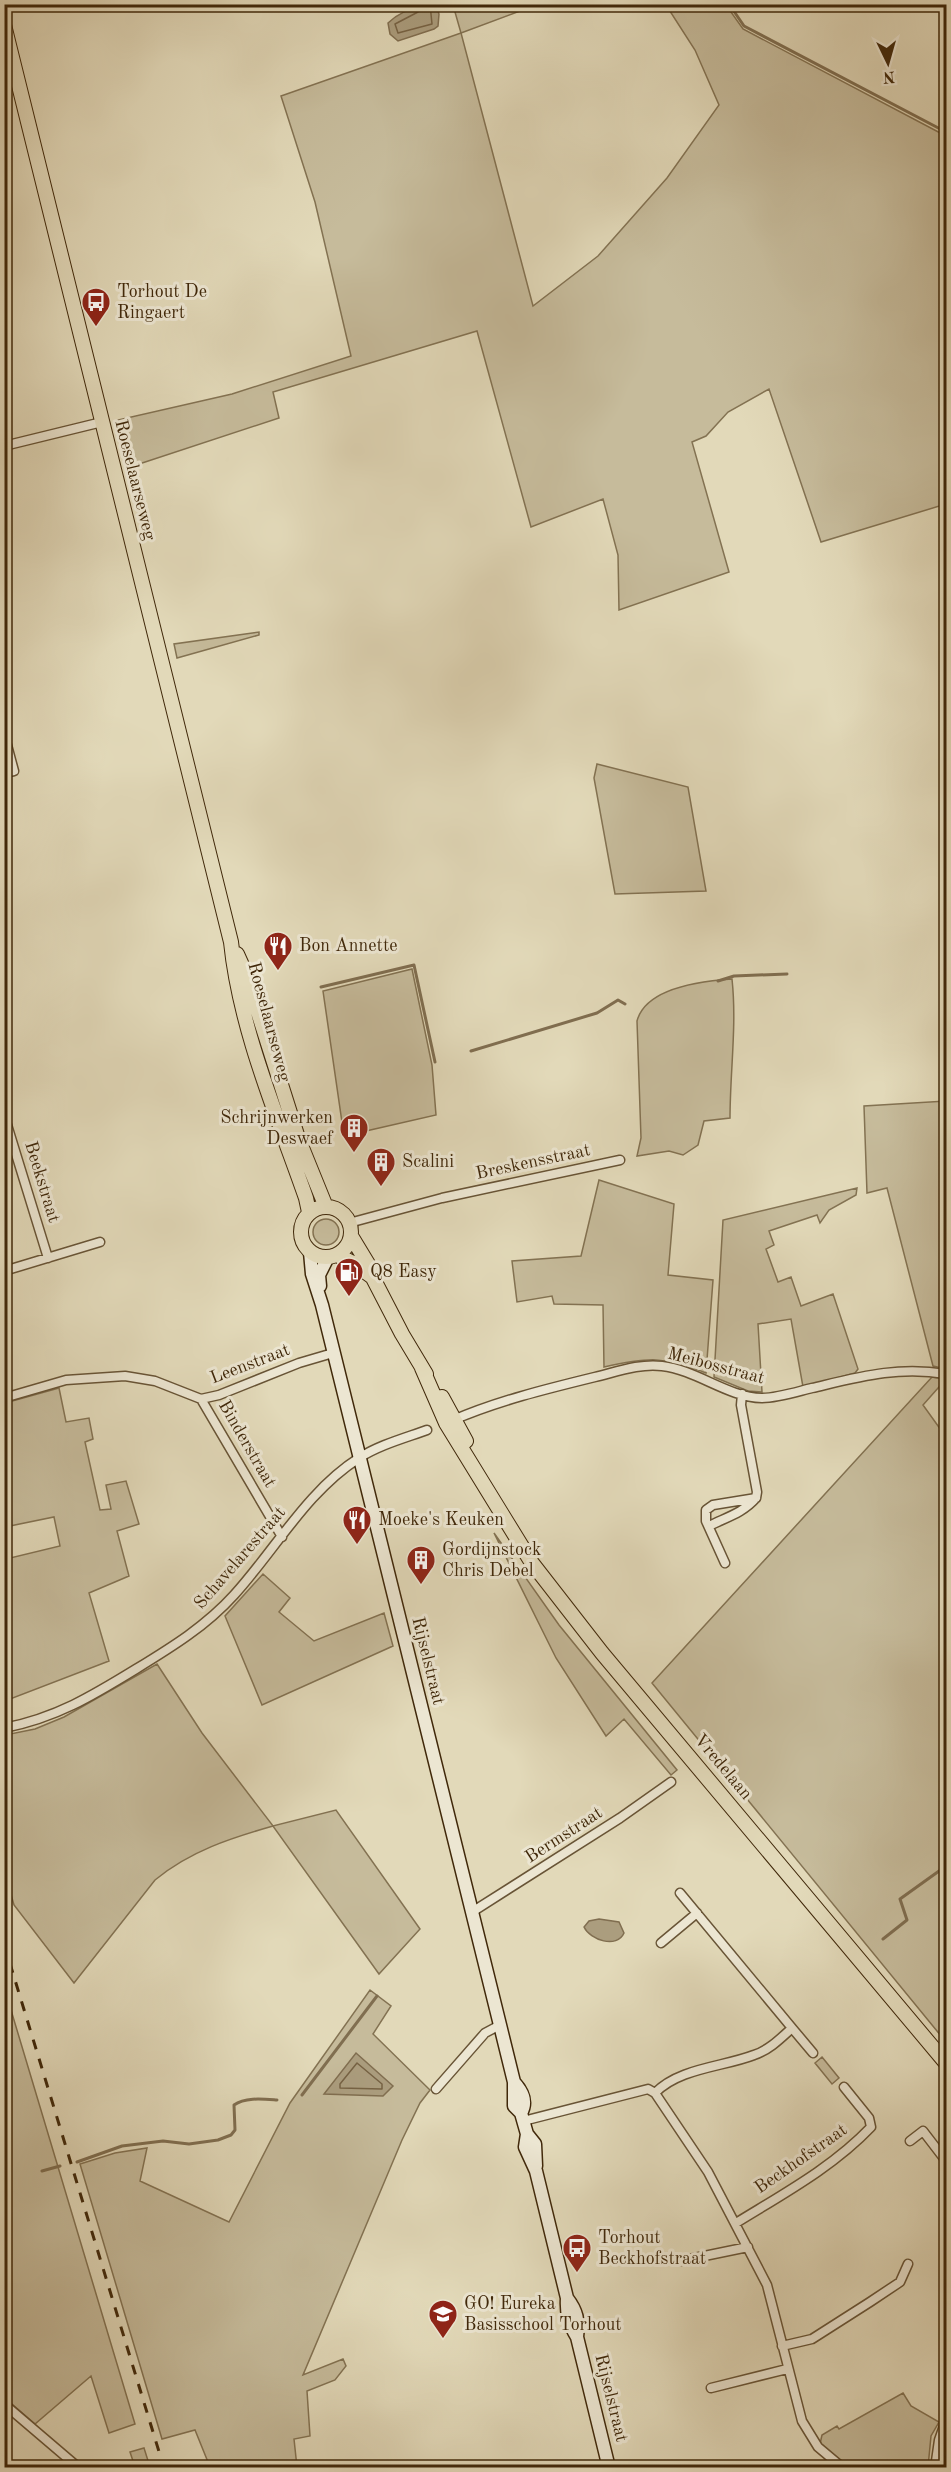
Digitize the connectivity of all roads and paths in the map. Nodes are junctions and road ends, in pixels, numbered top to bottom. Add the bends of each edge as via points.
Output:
1 (4, 26) edge
2 (102, 422) junction
3 (4, 447) edge
4 (4, 734) edge
5 (4, 773) edge
6 (231, 942) junction
7 (4, 1115) edge
8 (620, 1160) dead end
9 (326, 1206) junction
10 (309, 1212) junction
11 (350, 1230) junction
12 (100, 1242) dead end
13 (310, 1252) junction
14 (332, 1256) junction
15 (48, 1258) junction
16 (4, 1271) edge
17 (373, 1278) junction
18 (322, 1305) junction
19 (333, 1353) junction
20 (946, 1374) edge
21 (741, 1394) junction
22 (4, 1398) edge
23 (201, 1399) junction
24 (451, 1421) junction
25 (427, 1430) dead end
26 (360, 1457) junction
27 (756, 1498) junction
28 (710, 1527) junction
29 (282, 1537) junction
30 (725, 1563) dead end
31 (4, 1728) edge
32 (671, 1782) dead end
33 (680, 1893) dead end
34 (472, 1912) junction
35 (697, 1913) junction
36 (661, 1943) dead end
37 (500, 2025) junction
38 (792, 2028) junction
39 (813, 2053) dead end
40 (946, 2063) edge
41 (844, 2087) dead end
42 (436, 2089) dead end
43 (655, 2093) junction
44 (522, 2117) junction
45 (910, 2141) dead end
46 (946, 2162) edge
47 (736, 2223) junction
48 (748, 2247) junction
49 (680, 2261) dead end
50 (908, 2264) dead end
51 (782, 2346) junction
52 (787, 2369) junction
53 (711, 2388) dead end
54 (4, 2404) edge
55 (946, 2420) edge
56 (79, 2468) edge
57 (609, 2468) edge
58 (843, 2468) edge
59 (934, 2468) edge

1 - 2 main road, Roeselaarseweg
2 - 3 street
2 - 6 main road, Roeselaarseweg
4 - 5 street via 14,771
6 - 9 main road, Roeselaarseweg via 246,974 298,1138
6 - 10 main road, Roeselaarseweg via 235,977 259,1062
7 - 15 street, Beekstraat
8 - 11 street, Breskensstraat via 442,1198
9 - 10 main road
9 - 11 main road via 340,1211
10 - 13 main road via 300,1228
11 - 14 main road via 345,1249
11 - 17 main road, Vredelaan
12 - 15 street
13 - 14 main road
13 - 18 street, Rijselstraat
14 - 17 main road, Vredelaan via 354,1263
14 - 18 street, Rijselstraat via 319,1275
15 - 16 street
17 - 24 main road, Vredelaan
18 - 19 street, Rijselstraat
19 - 23 street, Leenstraat
19 - 26 street, Rijselstraat
20 - 21 street, Meibosstraat via 880,1372 783,1395 762,1398
21 - 24 street, Meibosstraat via 662,1366 635,1367 526,1394
21 - 27 street
22 - 23 street, Leenstraat via 66,1380 125,1376 155,1381
23 - 29 street, Binderstraat
24 - 40 main road, Vredelaan via 532,1563 602,1653
25 - 26 street
26 - 29 street, Schavelarestraat via 319,1492
26 - 34 street, Rijselstraat
27 - 28 street via 748,1507
27 - 28 street via 706,1509
28 - 30 street
29 - 31 street, Schavelarestraat via 235,1595 186,1639 77,1705
32 - 34 street, Bermstraat
33 - 35 street
34 - 37 street, Rijselstraat
35 - 36 street
35 - 38 street
37 - 42 street via 485,2033
37 - 44 street, Rijselstraat via 514,2082 525,2103
38 - 39 street
38 - 43 street via 769,2049 667,2081
41 - 47 street, Beckhofstraat via 869,2118 871,2127 852,2147 816,2173
43 - 44 street via 648,2089
43 - 47 street via 708,2172
44 - 57 street, Rijselstraat via 535,2144 536,2171 567,2298 575,2308 577,2337
45 - 46 street via 923,2131
47 - 48 street
48 - 49 street
48 - 51 street via 767,2285
50 - 51 street via 900,2282 870,2302 812,2339
51 - 52 street
52 - 53 street
52 - 58 street via 802,2421 818,2447
54 - 56 street
55 - 59 street

